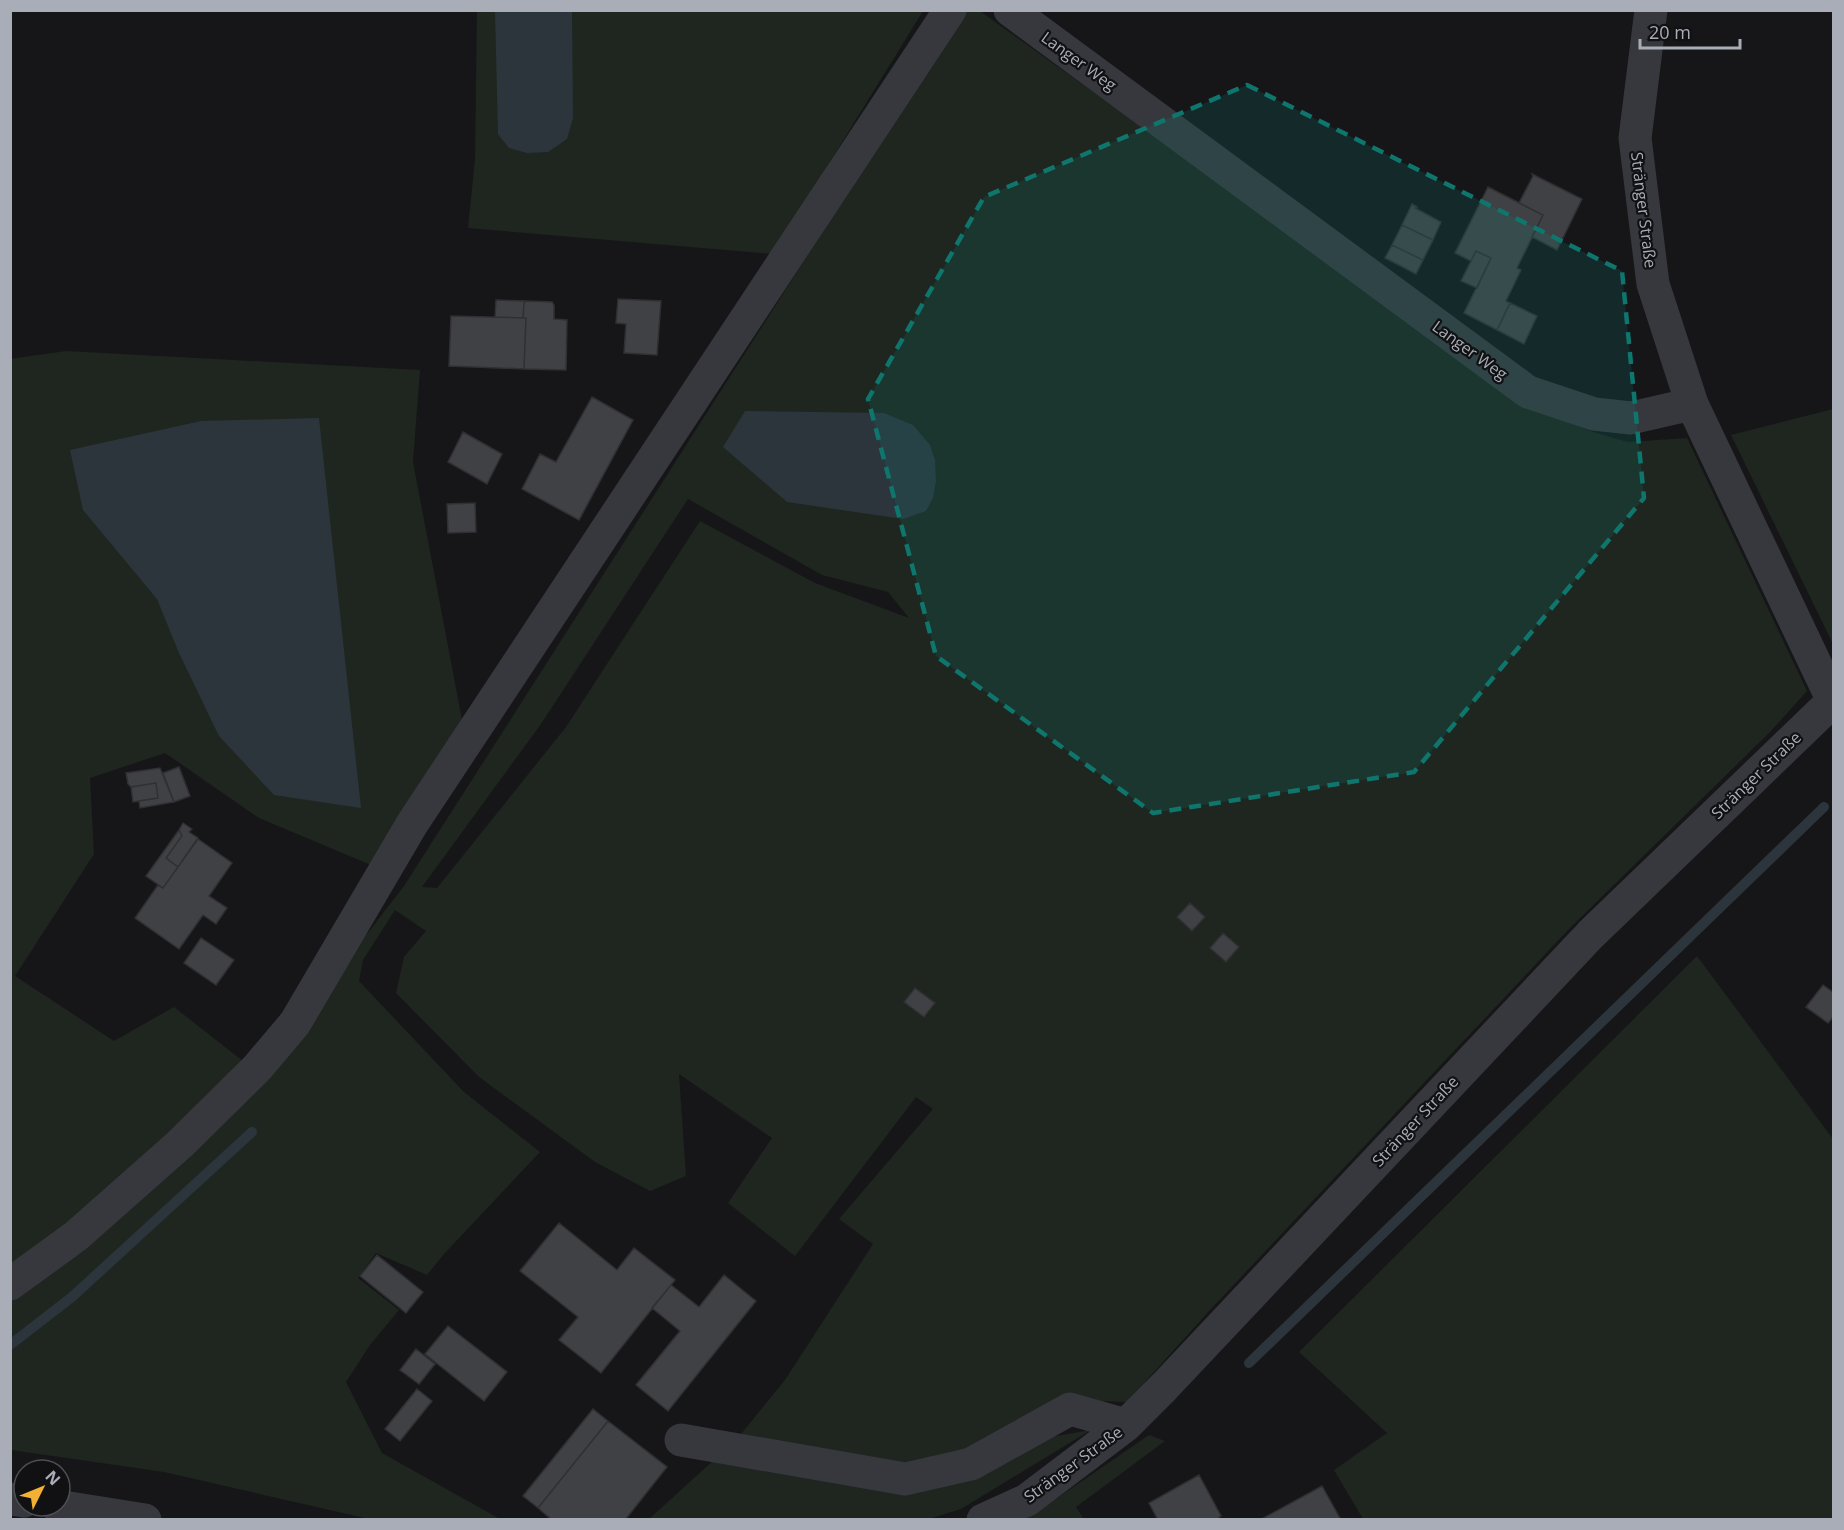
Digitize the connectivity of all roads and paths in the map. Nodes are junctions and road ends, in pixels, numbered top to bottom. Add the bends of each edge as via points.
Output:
1 (950, 10) edge
2 (1010, 10) edge
3 (1651, 10) edge
4 (1692, 404) junction
5 (1833, 701) edge
6 (10, 1284) edge
7 (1126, 1425) junction
8 (681, 1440) dead end
9 (72, 1508) edge
10 (145, 1520) edge
11 (982, 1520) edge

1 - 6 street via 412,824 294,1023 257,1068 180,1144 76,1236
2 - 4 street, Langer Weg via 1528,392 1594,414 1631,418
3 - 4 street, Stränger Straße via 1635,138 1653,284
4 - 5 street
5 - 7 street, Stränger Straße via 1591,934
7 - 8 street via 1070,1409 971,1464 904,1479
7 - 11 street, Stränger Straße via 1027,1500
9 - 10 street

